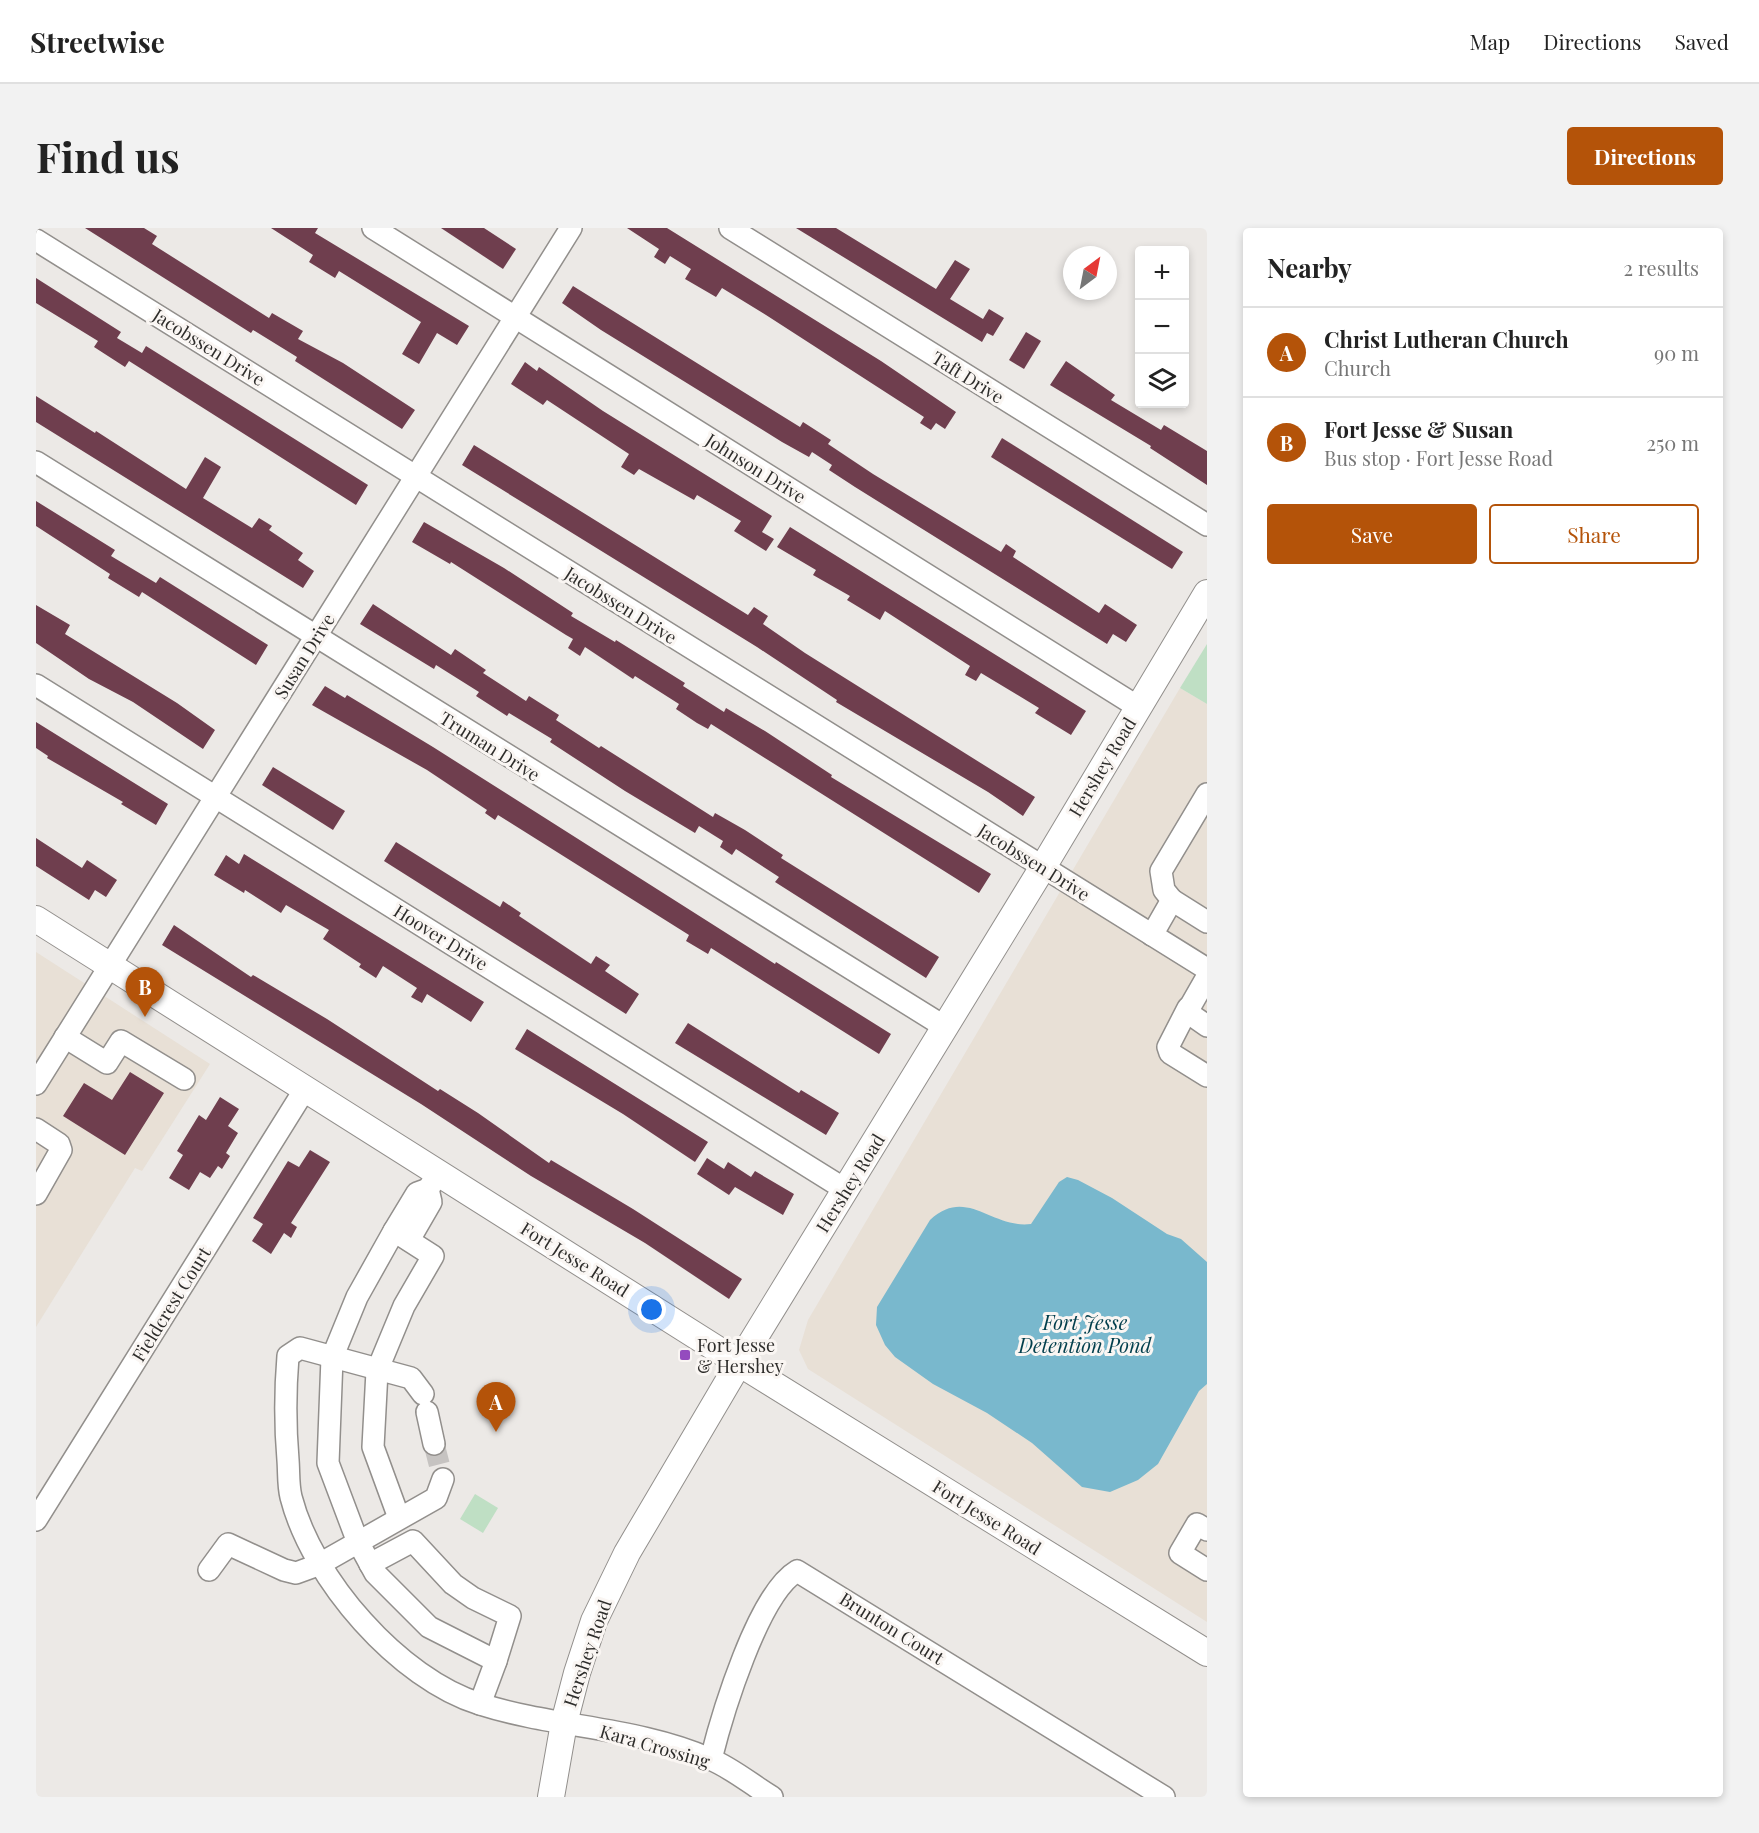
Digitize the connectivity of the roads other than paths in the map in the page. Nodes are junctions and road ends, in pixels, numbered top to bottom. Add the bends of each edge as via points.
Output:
1 (373, 228) edge
2 (571, 228) edge
3 (729, 228) edge
4 (36, 240) edge
5 (515, 317) junction
6 (36, 462) edge
7 (416, 476) junction
8 (1207, 525) edge
9 (1207, 593) edge
10 (315, 637) junction
11 (36, 685) edge
12 (1138, 707) junction
13 (1207, 794) edge
14 (216, 796) junction
15 (1043, 867) junction
16 (1172, 900) junction
17 (36, 919) edge
18 (1207, 922) edge
19 (1152, 935) junction
20 (109, 966) junction
21 (1207, 969) edge
22 (1207, 976) edge
23 (1188, 1008) junction
24 (1207, 1026) edge
25 (945, 1027) junction
26 (65, 1037) junction
27 (1207, 1076) edge
28 (184, 1080) dead end
29 (36, 1084) edge
30 (305, 1089) junction
31 (36, 1129) edge
32 (433, 1181) junction
33 (846, 1190) junction
34 (36, 1194) edge
35 (401, 1236) junction
36 (332, 1358) junction
37 (739, 1363) junction
38 (377, 1371) junction
39 (434, 1444) tunnel mouth
40 (443, 1479) dead end
41 (399, 1518) junction
42 (36, 1520) edge
43 (1207, 1530) edge
44 (357, 1540) junction
45 (370, 1564) junction
46 (318, 1565) junction
47 (1207, 1569) edge
48 (209, 1570) dead end
49 (1207, 1653) edge
50 (496, 1661) junction
51 (480, 1704) junction
52 (564, 1723) junction
53 (711, 1759) junction
54 (551, 1797) edge
55 (772, 1797) edge
56 (1164, 1797) edge

1 - 5 street, Johnson Drive
2 - 5 street, Susan Drive
3 - 8 street, Taft Drive
4 - 7 street, Jacobssen Drive
5 - 7 street, Susan Drive
5 - 12 street, Johnson Drive
6 - 10 street, Truman Drive
7 - 10 street, Susan Drive
7 - 15 street, Jacobssen Drive
9 - 12 main road, Hershey Road
10 - 14 street, Susan Drive
10 - 25 street, Truman Drive
11 - 14 street, Hoover Drive
12 - 15 main road, Hershey Road
13 - 16 street via 1161,871 1164,890
14 - 20 street, Susan Drive
14 - 33 street, Hoover Drive
15 - 19 street, Jacobssen Drive
15 - 25 main road, Hershey Road
16 - 18 street
16 - 19 street
17 - 20 main road, Fort Jesse Road
19 - 21 street, Jacobssen Drive
20 - 26 street, Susan Drive
20 - 30 main road, Fort Jesse Road
22 - 23 street
23 - 24 street via 1189,1015
23 - 27 street via 1168,1047 1170,1053
25 - 33 main road, Hershey Road
26 - 28 street via 107,1063 121,1041
26 - 29 street, Susan Drive
30 - 32 main road, Fort Jesse Road
30 - 42 street, Fieldcrest Court
31 - 34 street via 59,1144 61,1150
32 - 35 street via 417,1193
32 - 37 main road, Fort Jesse Road
33 - 37 main road, Hershey Road
35 - 36 street via 357,1297
35 - 38 street via 433,1256 404,1306
36 - 38 street
36 - 44 street via 328,1463
36 - 46 street, Kara Crossing via 300,1348 288,1356 284,1407 291,1496
37 - 49 main road, Fort Jesse Road
37 - 52 main road, Hershey Road via 627,1553 594,1621
38 - 39 street via 411,1378 425,1403
38 - 41 street via 373,1447
40 - 41 street via 436,1498
41 - 44 street
43 - 47 street via 1197,1524 1180,1552
44 - 45 street
44 - 46 street
45 - 50 street via 429,1627
45 - 50 street via 413,1541 453,1584 510,1616
46 - 48 street via 296,1573 228,1544
46 - 51 street, Kara Crossing via 383,1645 453,1694
50 - 51 street
51 - 52 street, Kara Crossing
52 - 53 street, Kara Crossing via 620,1733
52 - 54 main road, Hershey Road
53 - 55 street, Kara Crossing
53 - 56 street, Brunton Court via 737,1671 760,1622 787,1577 797,1571

